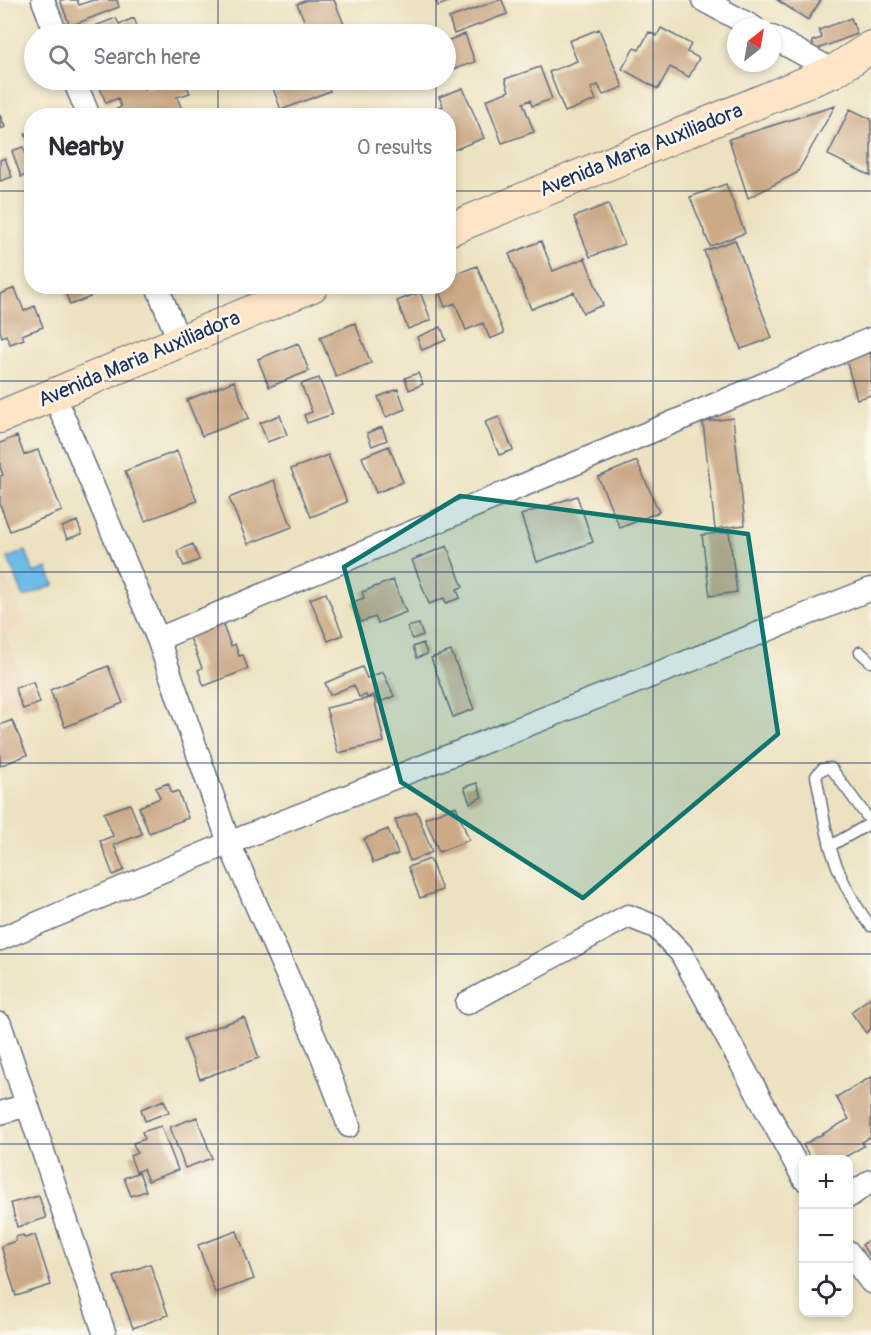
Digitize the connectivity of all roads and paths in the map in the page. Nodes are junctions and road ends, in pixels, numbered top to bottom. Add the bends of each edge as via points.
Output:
1 (43, 0) edge
2 (703, 0) edge
3 (736, 18) edge
4 (52, 24) edge
5 (781, 42) edge
6 (871, 47) edge
7 (871, 70) edge
8 (834, 71) junction
9 (78, 90) edge
10 (86, 108) edge
11 (456, 227) edge
12 (160, 294) edge
13 (293, 294) edge
14 (871, 339) edge
15 (179, 341) junction
16 (54, 395) junction
17 (0, 417) edge
18 (871, 589) edge
19 (158, 639) junction
20 (860, 652) dead end
21 (871, 662) edge
22 (871, 823) edge
23 (229, 843) junction
24 (830, 846) junction
25 (871, 926) edge
26 (0, 939) edge
27 (467, 1003) dead end
28 (0, 1024) edge
29 (27, 1105) junction
30 (0, 1113) edge
31 (349, 1126) dead end
32 (799, 1170) edge
33 (871, 1181) edge
34 (853, 1194) edge
35 (853, 1257) edge
36 (871, 1282) edge
37 (105, 1335) edge

1 - 4 street
2 - 3 street
5 - 8 street
6 - 8 main road, Avenida Maria Auxiliadora
7 - 8 main road, Avenida Maria Auxiliadora
8 - 11 main road, Avenida Maria Auxiliadora
9 - 10 street
12 - 15 street
13 - 15 main road, Avenida Maria Auxiliadora
14 - 19 street
15 - 16 main road, Avenida Maria Auxiliadora
16 - 17 main road, Avenida Maria Auxiliadora
16 - 19 street
18 - 23 street
19 - 23 street
20 - 21 lane
22 - 24 lane
22 - 24 lane via 831,768 822,769 816,776
23 - 26 street
23 - 31 street
24 - 25 lane via 859,912
27 - 32 street via 628,916 656,927 681,953
28 - 29 street
29 - 30 street
29 - 37 street
33 - 34 street
35 - 36 street

